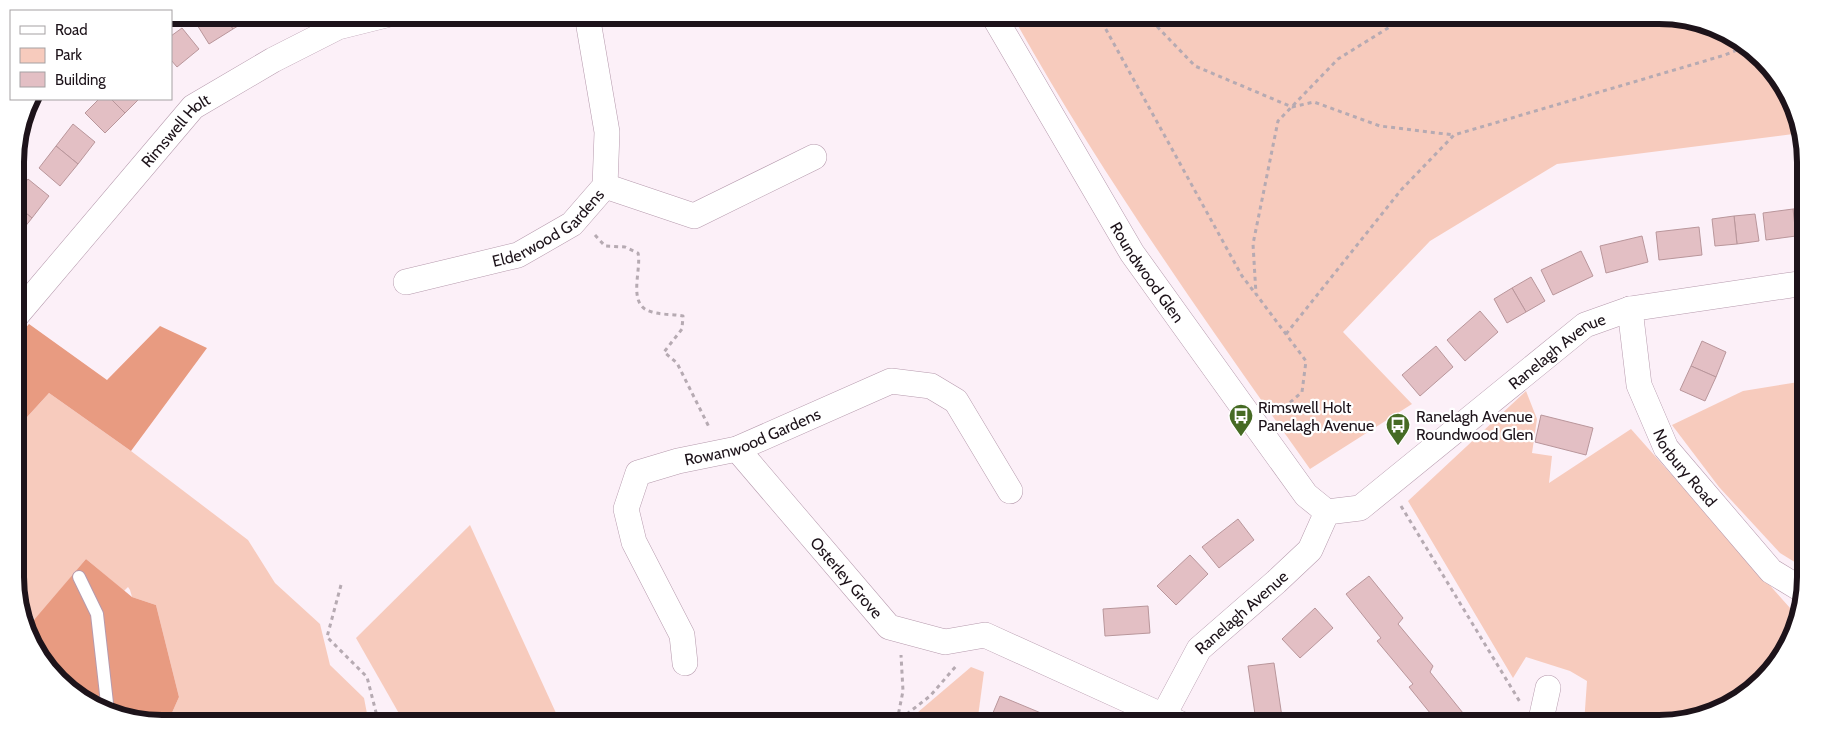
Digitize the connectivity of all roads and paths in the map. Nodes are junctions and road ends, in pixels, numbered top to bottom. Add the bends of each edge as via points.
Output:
1 (330, 24) edge
2 (589, 24) edge
3 (998, 24) edge
4 (1103, 24) edge
5 (1155, 24) edge
6 (1394, 24) edge
7 (1739, 49) edge
8 (1292, 107) junction
9 (1454, 135) junction
10 (814, 157) dead end
11 (605, 186) junction
12 (578, 217) junction
13 (406, 282) dead end
14 (1797, 284) edge
15 (1256, 294) junction
16 (24, 307) edge
17 (1630, 309) junction
18 (1286, 334) junction
19 (1259, 430) junction
20 (729, 451) junction
21 (1388, 485) junction
22 (1010, 491) dead end
23 (1327, 512) junction
24 (79, 577) dead end
25 (341, 585) dead end
26 (1797, 587) edge
27 (889, 627) junction
28 (985, 635) junction
29 (685, 663) dead end
30 (1548, 688) dead end
31 (107, 703) edge
32 (377, 715) edge
33 (897, 715) edge
34 (905, 715) edge
35 (1155, 715) edge
36 (1171, 715) edge
37 (1531, 715) edge

1 - 16 street, Rimswell Holt via 193,107
2 - 11 street, Elderwood Gardens via 607,132
3 - 19 street, Roundwood Glen via 1132,253
4 - 15 path via 1242,276
5 - 8 path via 1195,66
6 - 8 path via 1338,59
7 - 9 path
8 - 9 path via 1314,102 1380,126
8 - 15 path via 1278,121 1253,244
9 - 18 path via 1401,190
10 - 11 street via 694,216
11 - 12 street, Elderwood Gardens
12 - 13 street, Elderwood Gardens via 572,224 518,255
12 - 20 path via 605,246 625,247 638,253 641,263 636,286 639,302 650,312 683,316 682,329 664,352 677,363
14 - 17 street, Ranelagh Avenue
15 - 18 path
17 - 21 street, Ranelagh Avenue via 1585,325
17 - 26 street, Norbury Road via 1639,384 1666,448 1771,571
18 - 19 path via 1306,361 1302,392
19 - 23 street, Roundwood Glen via 1306,495
20 - 22 street, Rowanwood Gardens via 891,381 931,386 956,401
20 - 27 street, Osterley Grove
20 - 29 street, Rowanwood Gardens via 638,473 626,509 634,542 682,636
21 - 23 street, Ranelagh Avenue via 1360,508
21 - 37 path
23 - 36 street, Ranelagh Avenue via 1310,550 1199,649
24 - 31 lane via 97,614
25 - 32 path via 327,637 367,677
27 - 28 street, Osterley Grove via 945,642
27 - 33 path via 900,655 903,691
28 - 34 path via 930,696
28 - 35 street
30 - 37 street

